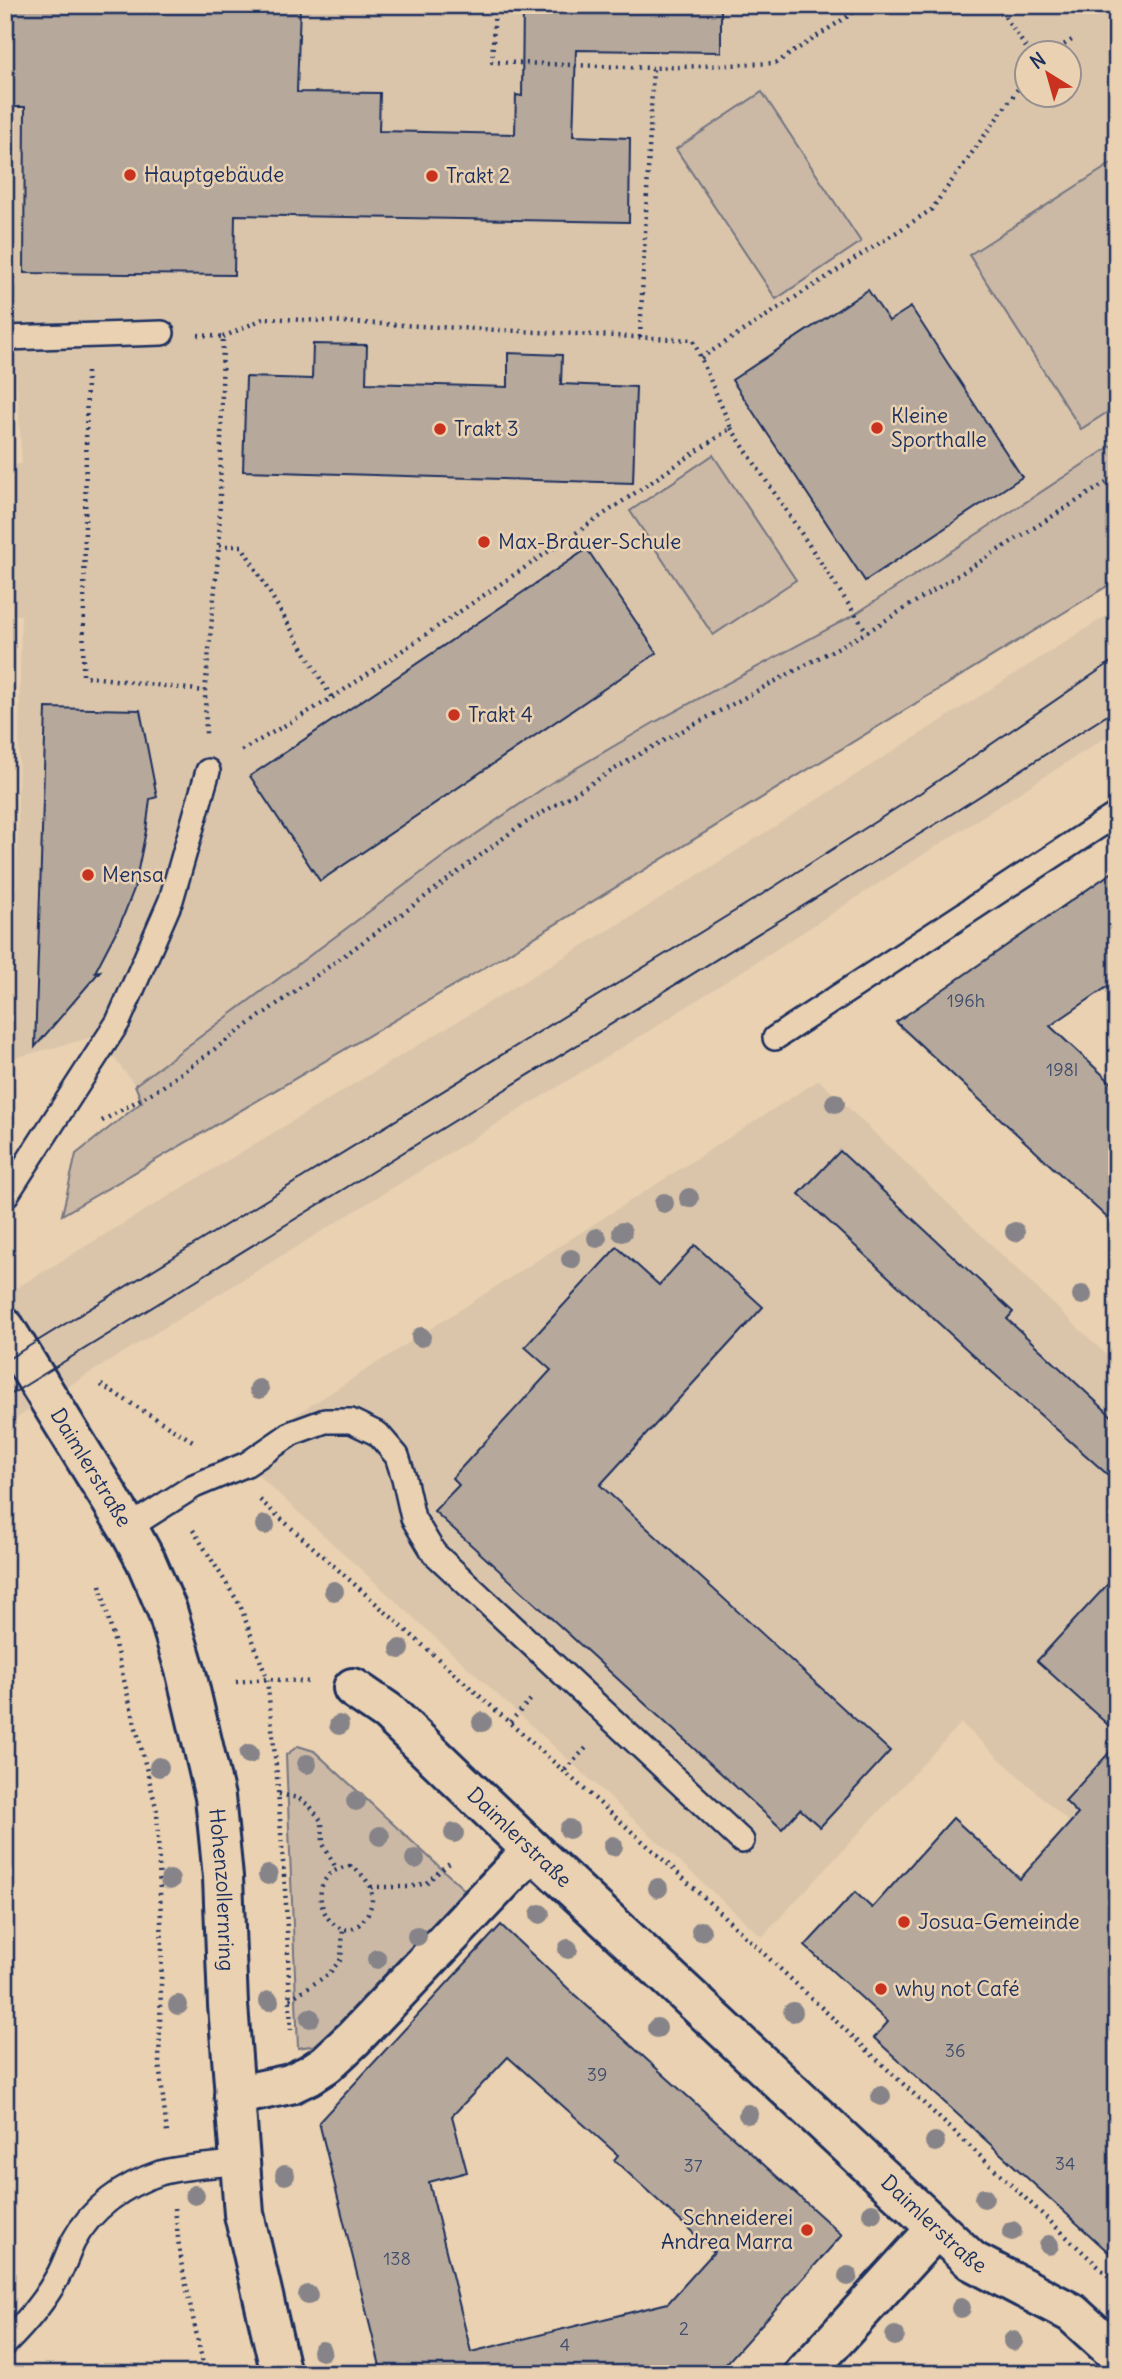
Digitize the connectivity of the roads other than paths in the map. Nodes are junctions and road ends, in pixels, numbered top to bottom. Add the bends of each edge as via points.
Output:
1 (162, 333) road end
2 (5, 338) edge
3 (208, 771) road end
4 (1117, 814) edge
5 (775, 1038) dead end
6 (5, 1198) edge
7 (5, 1328) edge
8 (128, 1528) junction
9 (190, 1688) joint
10 (353, 1688) road end
11 (742, 1841) dead end
12 (532, 1850) junction
13 (234, 2096) junction
14 (240, 2162) junction
15 (936, 2229) junction
16 (5, 2344) edge
17 (1117, 2354) edge
18 (281, 2374) edge
19 (804, 2374) edge

1 - 2 lane
3 - 6 lane via 172,900 118,1022
4 - 5 lane
7 - 8 street, Daimlerstraße
8 - 9 street, Daimlerstraße via 167,1610
8 - 11 lane via 194,1486 247,1464 292,1433 325,1421 351,1421 378,1434 397,1456 413,1518 434,1553
9 - 13 street, Hohenzollernring via 215,1797
10 - 12 street, Daimlerstraße via 388,1713
12 - 13 street via 326,2064 290,2084
12 - 15 street, Daimlerstraße
13 - 14 street, Hohenzollernring
14 - 16 lane via 171,2171 110,2198 74,2240 31,2319
14 - 18 street, Hohenzollernring via 243,2214
15 - 17 street, Daimlerstraße via 972,2261 1072,2313
15 - 19 street

